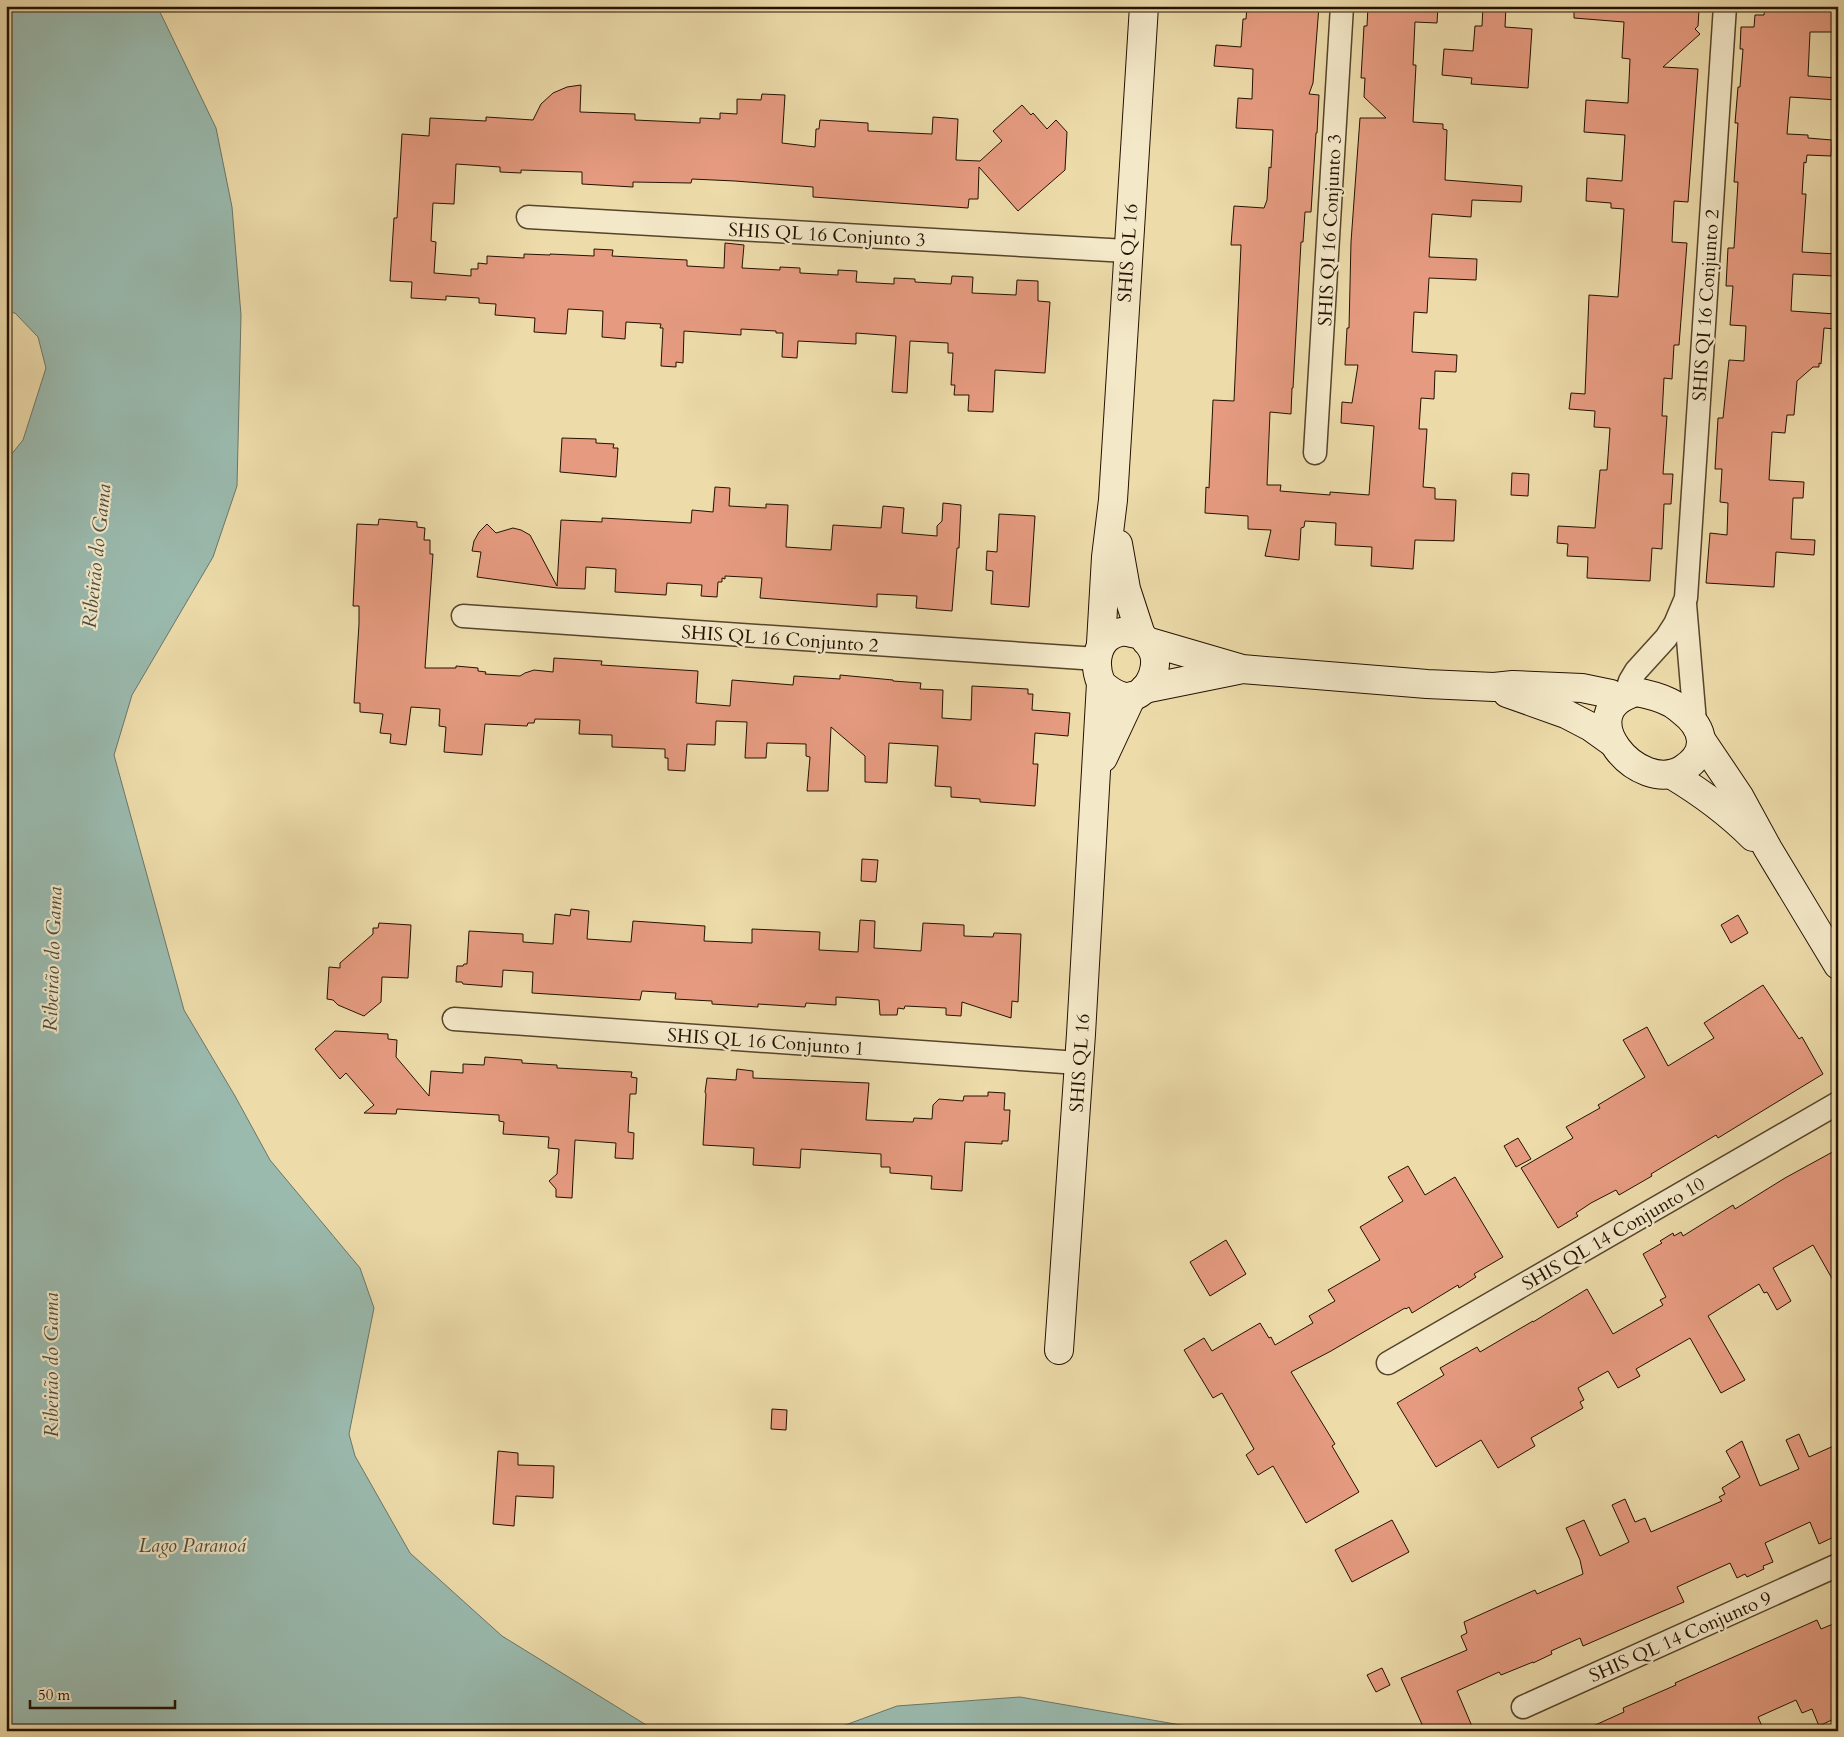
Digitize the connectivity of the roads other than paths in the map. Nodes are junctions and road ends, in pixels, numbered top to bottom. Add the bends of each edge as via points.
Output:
1 (1144, 6) edge
2 (1342, 6) edge
3 (1725, 6) edge
4 (528, 216) dead end
5 (1127, 251) junction
6 (1315, 453) dead end
7 (1113, 500) junction
8 (1684, 604) junction
9 (463, 616) dead end
10 (1144, 638) junction
11 (1100, 662) junction
12 (1242, 669) junction
13 (1494, 687) junction
14 (1138, 693) junction
15 (1622, 697) junction
16 (1698, 732) junction
17 (1612, 742) junction
18 (1672, 775) junction
19 (1096, 776) junction
20 (1768, 849) junction
21 (1838, 965) edge
22 (454, 1020) dead end
23 (1078, 1063) junction
24 (1838, 1103) edge
25 (1059, 1350) dead end
26 (1388, 1363) dead end
27 (1838, 1565) edge
28 (1523, 1707) dead end

1 - 5 street, SHIS QL 16
2 - 6 street, SHIS QI 16 Conjunto 3
3 - 8 street, SHIS QI 16 Conjunto 2
4 - 5 street, SHIS QL 16 Conjunto 3
5 - 7 street, SHIS QL 16
7 - 10 street, SHIS QL 16 via 1121,571
7 - 11 street, SHIS QL 16
8 - 15 street, SHIS QI 16 Conjunto 2 via 1666,638 1636,671
8 - 16 street, SHIS QI 16 Conjunto 2
9 - 11 street, SHIS QL 16 Conjunto 2
10 - 11 street via 1120,632 1109,637
10 - 12 street
10 - 14 street via 1156,660 1153,676
11 - 14 street via 1111,692 1125,697
11 - 19 street, SHIS QL 16
12 - 13 street
12 - 14 street
13 - 15 street via 1582,688
13 - 17 street via 1566,714
14 - 19 street, SHIS QL 16 via 1115,729
15 - 16 street via 1636,692 1671,702
15 - 17 street via 1608,717
16 - 18 street via 1698,755 1689,766
16 - 20 street
17 - 18 street via 1639,768
18 - 20 street via 1724,809
19 - 23 street, SHIS QL 16
20 - 21 street
22 - 23 street, SHIS QL 16 Conjunto 1
23 - 25 street, SHIS QL 16
24 - 26 street, SHIS QL 14 Conjunto 10
27 - 28 street, SHIS QL 14 Conjunto 9

